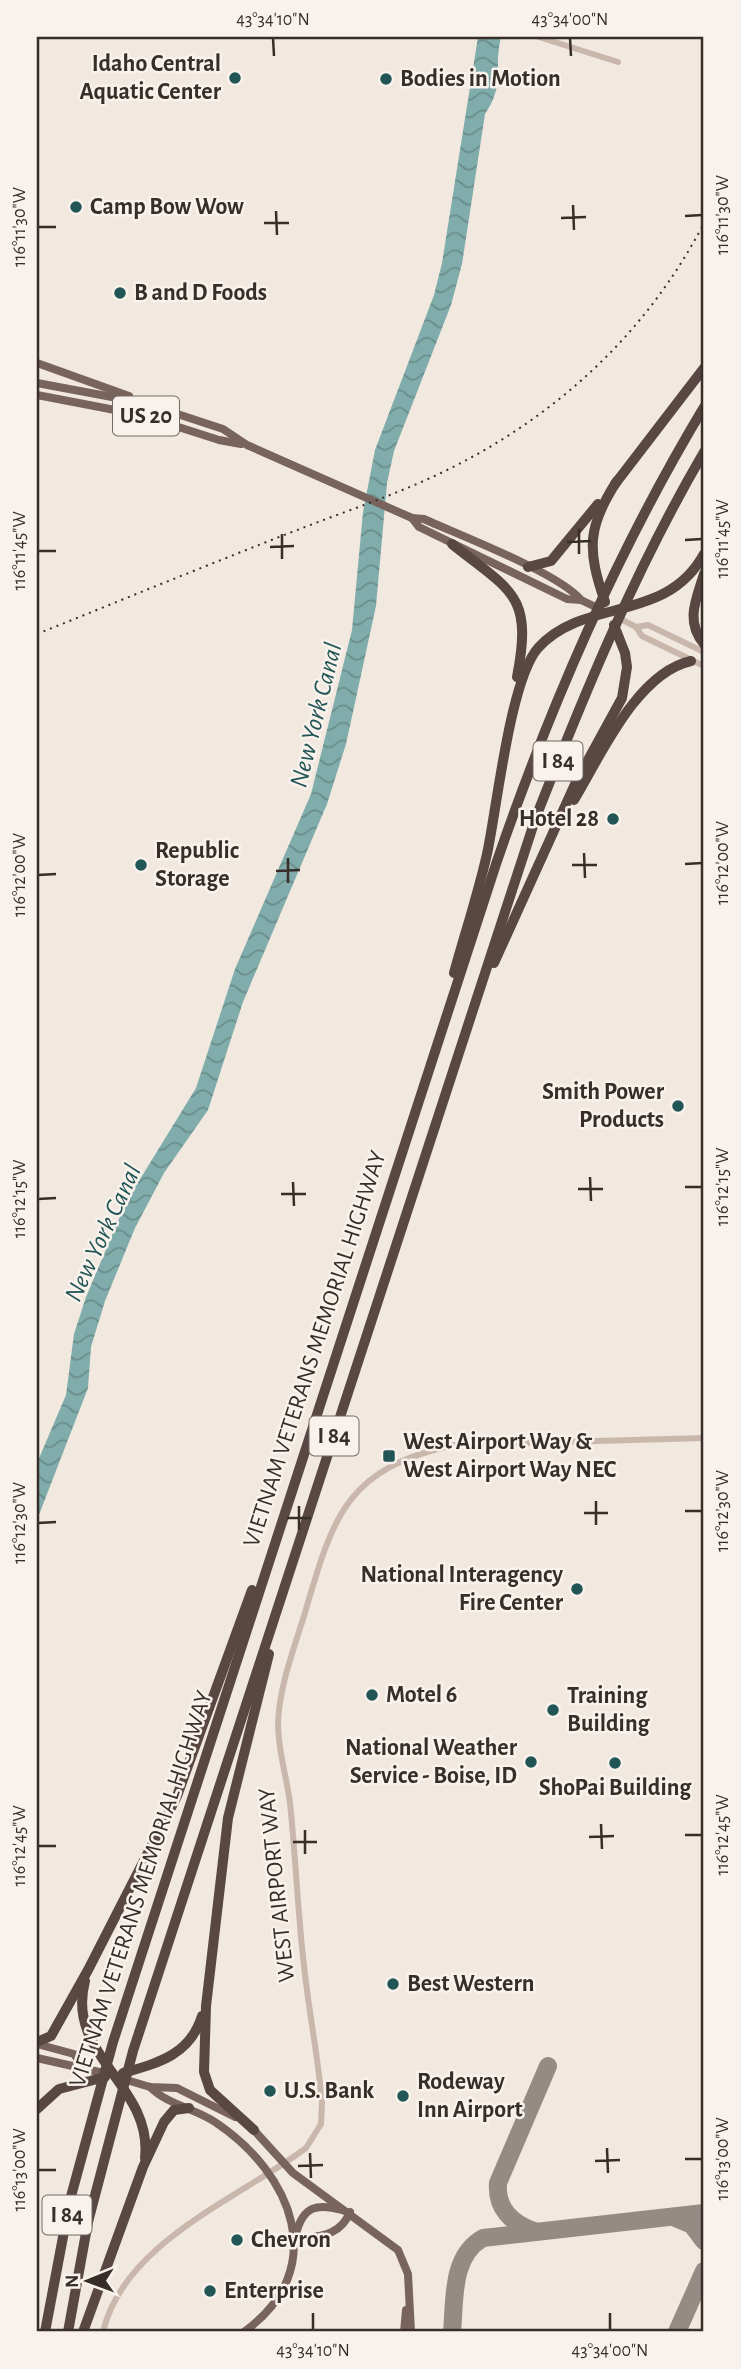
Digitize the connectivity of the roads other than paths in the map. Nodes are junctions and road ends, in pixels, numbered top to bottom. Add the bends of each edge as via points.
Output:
1 (538, 37) edge
2 (618, 62) dead end
3 (37, 363) edge
4 (704, 368) edge
5 (37, 383) edge
6 (39, 395) edge
7 (144, 403) junction
8 (704, 407) edge
9 (247, 445) junction
10 (704, 452) edge
11 (617, 481) junction
12 (412, 518) junction
13 (452, 544) junction
14 (704, 554) edge
15 (528, 567) junction
16 (704, 574) edge
17 (581, 600) junction
18 (609, 613) junction
19 (636, 627) junction
20 (704, 644) edge
21 (704, 652) edge
22 (691, 661) junction
23 (704, 666) edge
24 (504, 759) junction
25 (550, 839) junction
26 (448, 1084) junction
27 (402, 1148) junction
28 (704, 1438) edge
29 (280, 1522) junction
30 (285, 1587) junction
31 (88, 1970) junction
32 (206, 2006) junction
33 (37, 2043) edge
34 (37, 2058) edge
35 (83, 2066) junction
36 (114, 2076) junction
37 (150, 2087) junction
38 (189, 2108) junction
39 (37, 2109) edge
40 (254, 2130) junction
41 (282, 2162) junction
42 (143, 2167) junction
43 (268, 2172) junction
44 (350, 2212) junction
45 (295, 2240) junction
46 (408, 2286) junction
47 (45, 2332) edge
48 (68, 2332) edge
49 (83, 2332) edge
50 (103, 2332) edge
51 (244, 2332) edge
52 (404, 2332) edge
53 (411, 2332) edge

1 - 2 street
3 - 7 main road
4 - 11 highway
5 - 7 main road, US 20
6 - 9 main road, US 20 via 141,415
7 - 9 main road, US 20 via 223,429
8 - 27 highway, VIETNAM VETERANS MEMORIAL HIGHWAY / I 84 via 620,564 542,740
9 - 12 main road, US 20
10 - 26 highway, VIETNAM VETERANS MEMORIAL HIGHWAY / I 84 via 640,574 573,724 537,817
11 - 15 highway via 551,561
11 - 18 highway via 600,508 592,555
12 - 13 main road, US 20 via 419,527
12 - 15 main road, US 20 via 424,519
13 - 17 main road, US 20 via 567,600
13 - 24 highway via 506,588 523,618 525,634
14 - 18 highway via 691,574 666,594
15 - 17 main road via 572,589
16 - 20 highway via 692,616
17 - 18 main road
18 - 19 street
18 - 24 highway via 559,631 527,665
18 - 25 highway via 625,653 622,698
19 - 21 street via 648,625
19 - 22 street via 642,636
22 - 23 street
22 - 25 highway via 667,669 629,710
24 - 27 highway via 483,869
25 - 26 highway via 507,929
26 - 30 highway, VIETNAM VETERANS MEMORIAL HIGHWAY / I 84
27 - 29 highway, VIETNAM VETERANS MEMORIAL HIGHWAY / I 84
28 - 41 street, WEST AIRPORT WAY via 455,1445 419,1452 374,1476 337,1517 280,1703 278,1734 291,1804 304,1966 323,2112 313,2142
29 - 31 highway via 233,1636 181,1787
29 - 47 highway, VIETNAM VETERANS MEMORIAL HIGHWAY / I 84 via 95,2099 60,2245
30 - 32 highway via 228,1818
30 - 48 highway, VIETNAM VETERANS MEMORIAL HIGHWAY / I 84 via 116,2107 88,2221
31 - 33 highway via 51,2036
31 - 36 highway via 81,2005 84,2026
32 - 36 highway via 199,2027 168,2059
32 - 40 highway via 206,2084
33 - 35 main road via 74,2054
34 - 35 main road via 70,2068
35 - 36 main road
36 - 37 main road
36 - 39 highway via 52,2093
36 - 42 highway via 135,2104 144,2129
37 - 38 main road via 162,2099
37 - 40 main road via 177,2088
38 - 42 highway via 174,2110 164,2122
38 - 43 main road via 241,2143
40 - 41 main road
41 - 43 street, WEST AIRPORT WAY
41 - 44 main road
42 - 49 highway
43 - 45 main road via 282,2194
43 - 50 street, WEST AIRPORT WAY via 146,2259 117,2295
44 - 45 main road via 335,2232
44 - 45 main road via 325,2205 309,2209 298,2224
44 - 46 main road via 398,2250
45 - 51 main road via 295,2254 279,2300 267,2316
46 - 52 main road
46 - 53 main road

